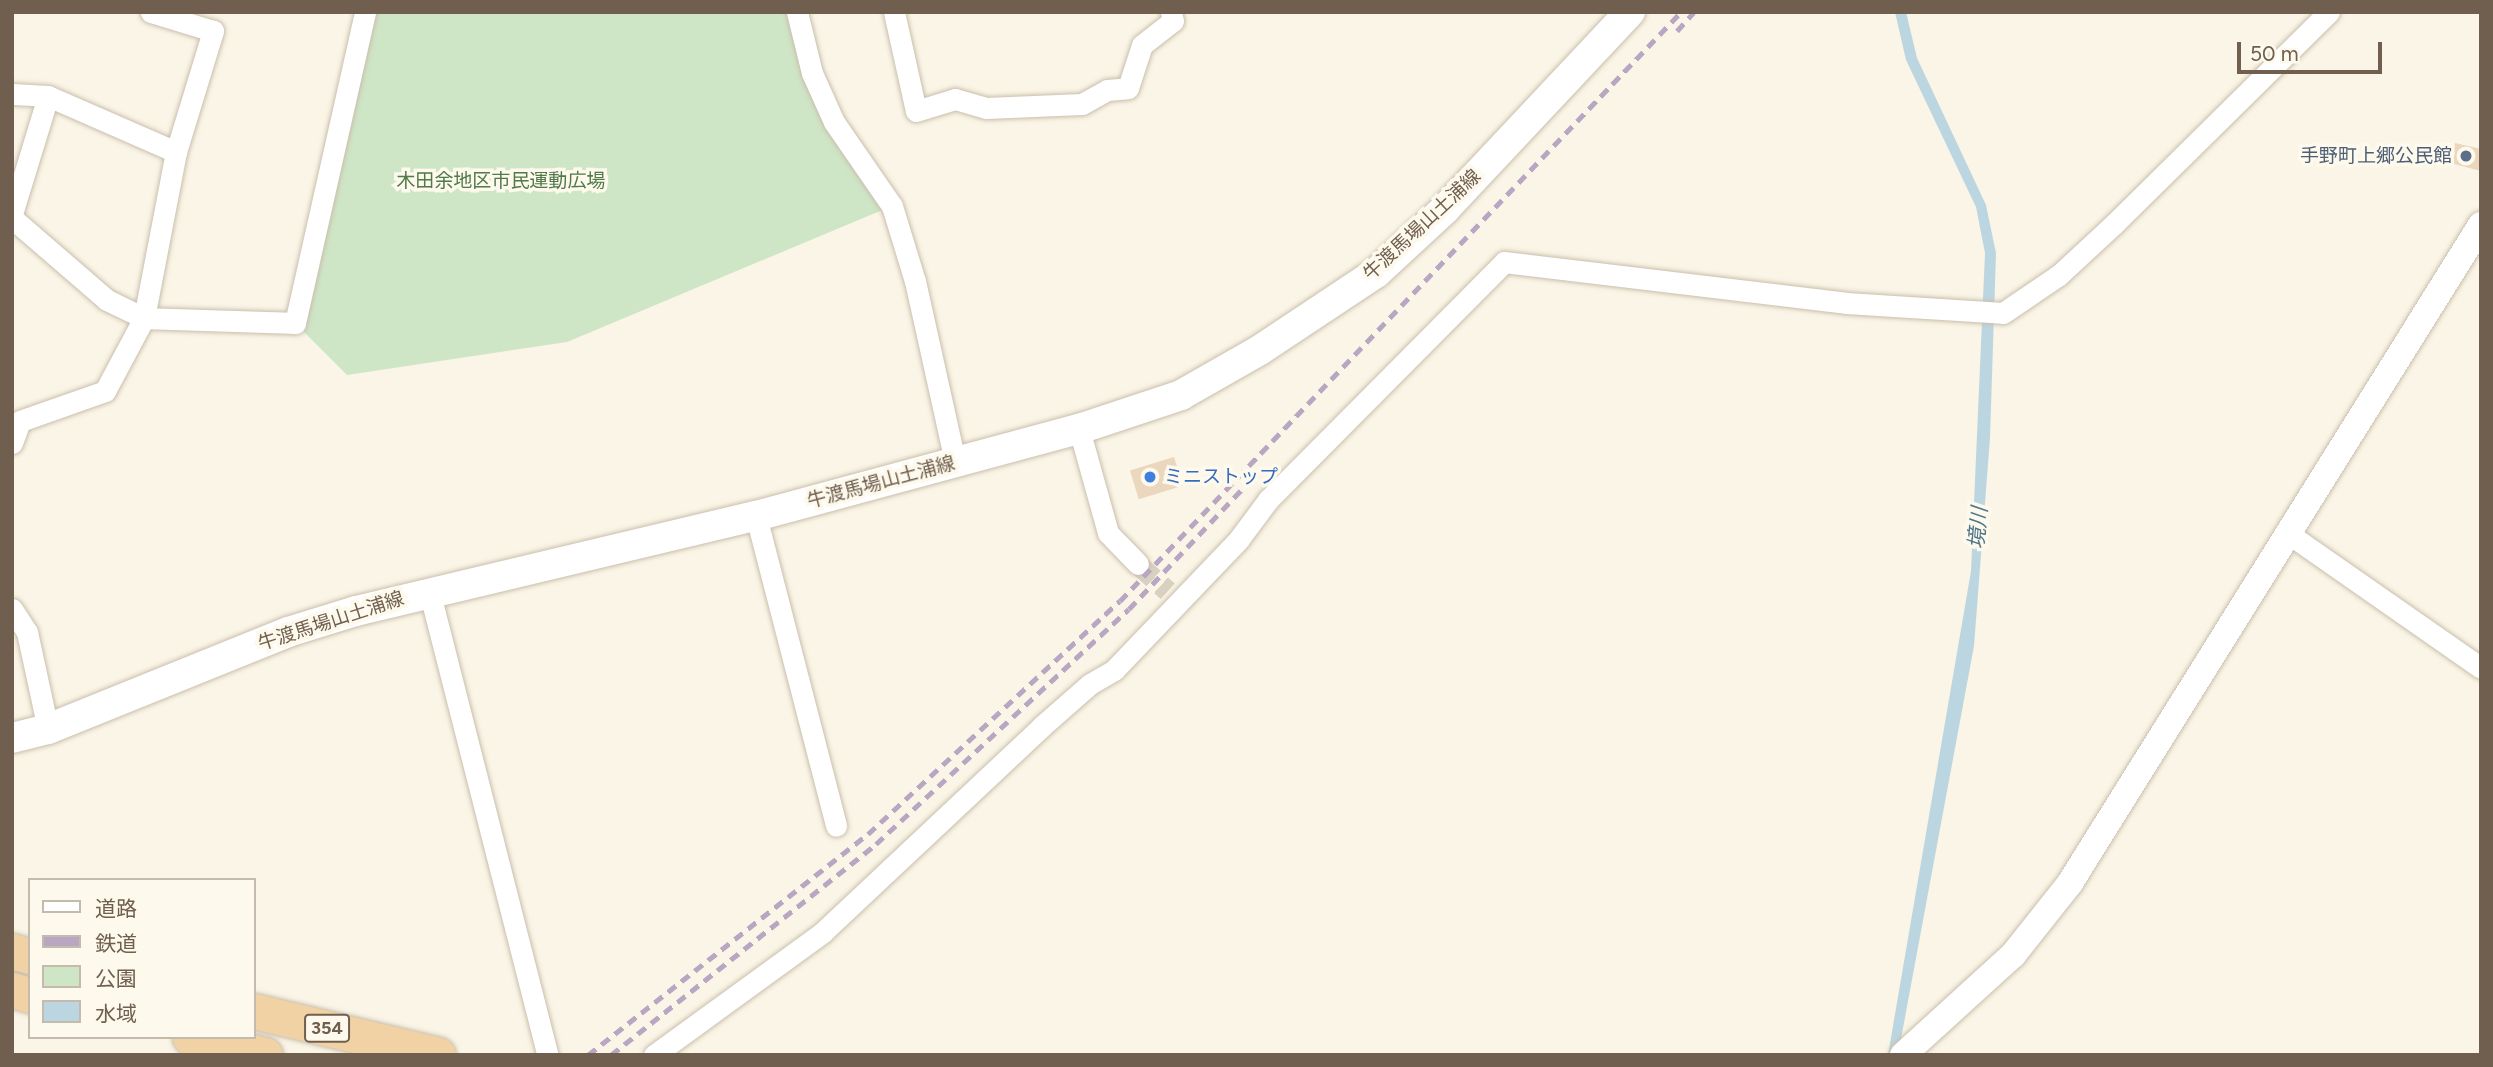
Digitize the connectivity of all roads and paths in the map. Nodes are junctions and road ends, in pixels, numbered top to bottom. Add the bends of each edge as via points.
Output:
1 (151, 12) edge
2 (365, 12) edge
3 (797, 12) edge
4 (894, 12) edge
5 (1171, 12) edge
6 (1630, 12) edge
7 (2329, 12) edge
8 (216, 22) edge
9 (12, 94) edge
10 (48, 96) junction
11 (176, 152) junction
12 (12, 216) edge
13 (2481, 225) edge
14 (144, 318) junction
15 (1079, 429) junction
16 (12, 443) edge
17 (955, 462) junction
18 (756, 516) junction
19 (2289, 534) junction
20 (1138, 564) tunnel mouth
21 (429, 590) junction
22 (12, 609) edge
23 (2481, 668) edge
24 (48, 729) junction
25 (12, 738) edge
26 (836, 826) dead end
27 (256, 1011) edge
28 (198, 1039) edge
29 (547, 1054) edge
30 (1904, 1054) edge
31 (265, 1055) edge
32 (438, 1055) edge
33 (653, 1055) edge

1 - 8 street
2 - 14 street via 295,323
3 - 17 street via 812,73 834,122 892,206 915,281
4 - 5 street via 916,111 955,99 986,108 1082,104 1107,90 1128,89 1142,45 1173,21
6 - 15 main road, 牛渡馬場山土浦線 via 1444,210 1376,273 1202,384 1148,408
7 - 33 street via 2087,250 2003,313 1978,314 1504,262 1176,596 1114,670 1090,684 1041,727 823,932
8 - 11 street
9 - 10 street
10 - 11 street
10 - 12 street
11 - 14 street
12 - 14 street via 107,300
13 - 19 street
14 - 16 street via 105,391 20,421
15 - 17 main road, 牛渡馬場山土浦線
15 - 20 street via 1108,533
17 - 18 main road, 牛渡馬場山土浦線
18 - 21 main road, 牛渡馬場山土浦線
18 - 26 street
19 - 23 street
19 - 30 street via 2070,883 2013,956
21 - 24 main road, 牛渡馬場山土浦線 via 288,632
21 - 29 street
22 - 24 street via 27,632
24 - 25 main road, 牛渡馬場山土浦線
27 - 32 highway, 354
28 - 31 highway

